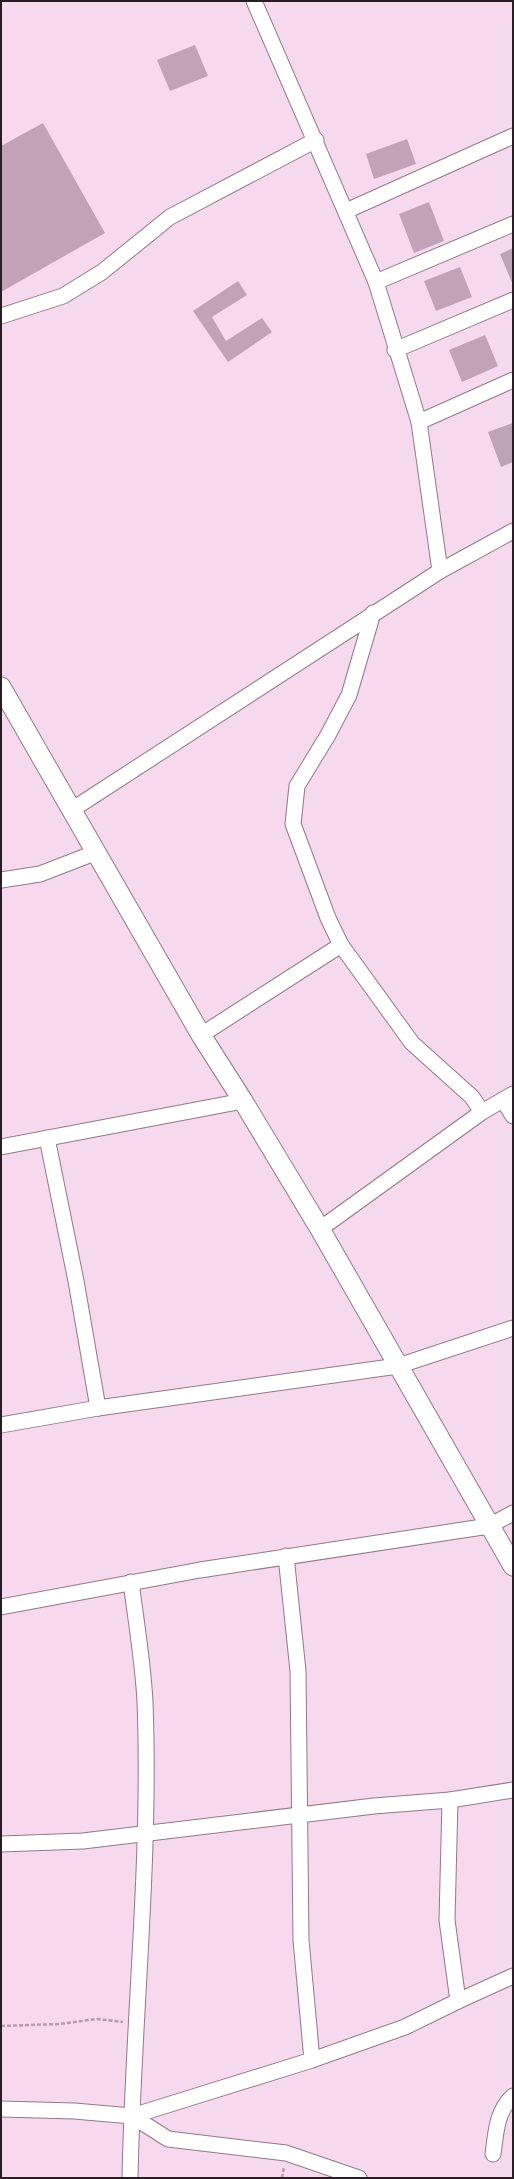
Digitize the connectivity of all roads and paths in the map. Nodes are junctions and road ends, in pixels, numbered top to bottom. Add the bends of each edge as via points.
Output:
1 (254, 1) edge
2 (513, 136) edge
3 (316, 140) junction
4 (346, 211) junction
5 (513, 224) edge
6 (376, 282) junction
7 (513, 300) edge
8 (1, 316) edge
9 (395, 350) junction
10 (513, 380) edge
11 (419, 422) junction
12 (513, 531) edge
13 (440, 571) junction
14 (373, 614) junction
15 (1, 687) edge
16 (73, 809) junction
17 (97, 852) junction
18 (1, 880) edge
19 (341, 945) junction
20 (201, 1034) junction
21 (508, 1097) edge
22 (243, 1101) junction
23 (482, 1112) junction
24 (513, 1116) edge
25 (47, 1138) junction
26 (1, 1147) edge
27 (320, 1229) junction
28 (513, 1328) edge
29 (398, 1366) junction
30 (98, 1408) junction
31 (1, 1426) edge
32 (513, 1513) edge
33 (489, 1526) junction
34 (286, 1556) junction
35 (513, 1566) edge
36 (131, 1582) junction
37 (1, 1607) edge
38 (513, 1790) edge
39 (450, 1800) junction
40 (298, 1815) junction
41 (145, 1834) junction
42 (1, 1844) edge
43 (513, 1976) edge
44 (458, 2000) junction
45 (137, 2025) junction
46 (1, 2026) edge
47 (312, 2060) junction
48 (513, 2096) edge
49 (1, 2109) edge
50 (132, 2116) junction
51 (493, 2154) dead end
52 (130, 2178) edge
53 (359, 2178) edge

1 - 3 street
2 - 4 street
3 - 4 street
3 - 8 street via 170,217 102,272 63,296
4 - 6 street
5 - 6 street
6 - 9 street
7 - 9 street
9 - 11 street
10 - 11 street
11 - 13 street
12 - 13 street
13 - 14 street
14 - 16 street
14 - 19 street via 349,695 297,786 293,824 328,918
15 - 16 main road
16 - 17 main road
17 - 18 street via 40,874
17 - 20 main road
19 - 20 street
19 - 23 street via 412,1043 472,1097
20 - 22 main road
21 - 23 street
21 - 24 street
22 - 25 street
22 - 27 main road
23 - 27 street
25 - 26 street
25 - 30 street
27 - 29 main road
28 - 29 street
29 - 30 street
29 - 33 main road
30 - 31 street
32 - 33 street
33 - 34 street
33 - 35 main road
34 - 36 street
34 - 40 street via 298,1671
36 - 37 street
36 - 41 street via 145,1701
38 - 39 street
39 - 40 street
39 - 44 street via 447,1920
40 - 41 street
40 - 47 street via 301,1940
41 - 42 street via 83,1841
41 - 45 street
43 - 44 street
44 - 47 street via 405,2028
45 - 46 path via 97,2019 59,2024
45 - 50 street
47 - 50 street
48 - 51 street via 507,2101 496,2125
49 - 50 street
50 - 52 street
50 - 53 street via 168,2139 286,2153

